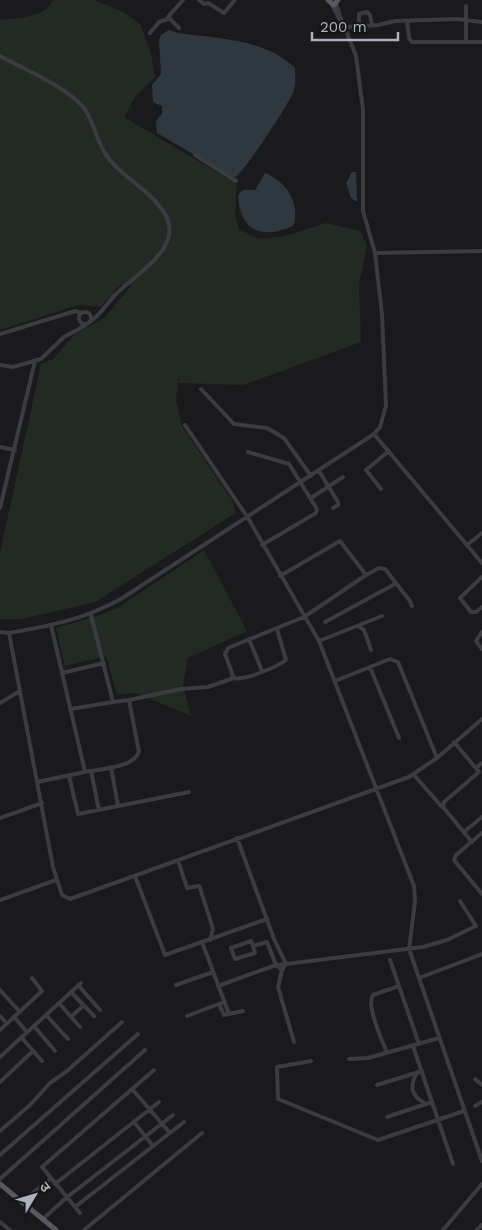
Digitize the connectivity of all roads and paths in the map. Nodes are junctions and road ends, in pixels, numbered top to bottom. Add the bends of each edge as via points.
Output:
1 (183, 0) edge
2 (199, 0) edge
3 (235, 0) edge
4 (345, 0) edge
5 (332, 2) edge
6 (466, 6) dead end
7 (168, 19) junction
8 (466, 20) junction
9 (407, 21) junction
10 (482, 22) edge
11 (359, 25) junction
12 (372, 25) junction
13 (343, 26) junction
14 (179, 28) dead end
15 (150, 33) dead end
16 (466, 42) junction
17 (482, 42) edge
18 (0, 56) edge
19 (195, 155) dead end
20 (236, 181) dead end
21 (482, 251) edge
22 (375, 253) junction
23 (82, 313) junction
24 (89, 313) junction
25 (99, 313) junction
26 (70, 314) junction
27 (80, 320) junction
28 (91, 321) junction
29 (86, 325) junction
30 (76, 330) junction
31 (0, 334) edge
32 (35, 361) junction
33 (0, 365) edge
34 (201, 389) dead end
35 (184, 425) dead end
36 (374, 434) junction
37 (0, 447) edge
38 (15, 450) junction
39 (389, 451) junction
40 (248, 452) dead end
41 (318, 471) junction
42 (311, 476) junction
43 (343, 477) dead end
44 (302, 483) junction
45 (328, 486) junction
46 (381, 489) dead end
47 (311, 498) junction
48 (0, 508) edge
49 (333, 508) dead end
50 (248, 518) junction
51 (482, 533) edge
52 (262, 545) junction
53 (468, 546) junction
54 (482, 563) edge
55 (366, 575) junction
56 (280, 576) junction
57 (482, 577) edge
58 (396, 584) junction
59 (412, 606) dead end
60 (482, 607) edge
61 (91, 615) junction
62 (382, 616) dead end
63 (304, 617) junction
64 (325, 622) dead end
65 (51, 625) junction
66 (358, 626) junction
67 (278, 629) junction
68 (0, 632) edge
69 (482, 632) edge
70 (9, 633) junction
71 (250, 639) junction
72 (319, 641) junction
73 (482, 649) edge
74 (371, 650) dead end
75 (104, 662) junction
76 (370, 667) junction
77 (262, 671) junction
78 (62, 673) junction
79 (233, 678) junction
80 (335, 681) junction
81 (20, 691) junction
82 (129, 700) junction
83 (113, 702) junction
84 (0, 703) edge
85 (71, 709) junction
86 (482, 718) edge
87 (399, 738) dead end
88 (454, 742) junction
89 (437, 758) junction
90 (482, 763) edge
91 (111, 767) junction
92 (91, 771) junction
93 (85, 772) junction
94 (479, 772) edge
95 (414, 775) junction
96 (69, 776) junction
97 (37, 782) junction
98 (377, 790) junction
99 (189, 792) dead end
100 (42, 803) junction
101 (118, 806) junction
102 (443, 807) junction
103 (99, 810) junction
104 (482, 817) edge
105 (0, 818) edge
106 (464, 832) junction
107 (482, 833) edge
108 (237, 838) junction
109 (472, 842) junction
110 (178, 860) junction
111 (135, 876) junction
112 (56, 880) junction
113 (482, 894) edge
114 (0, 900) edge
115 (460, 901) dead end
116 (267, 919) junction
117 (274, 939) junction
118 (210, 940) junction
119 (202, 942) junction
120 (267, 942) junction
121 (253, 946) junction
122 (409, 949) junction
123 (482, 954) edge
124 (390, 960) dead end
125 (276, 964) junction
126 (286, 964) junction
127 (282, 970) junction
128 (213, 972) junction
129 (32, 978) dead end
130 (419, 978) junction
131 (176, 985) dead end
132 (218, 986) junction
133 (399, 986) junction
134 (0, 990) edge
135 (71, 992) junction
136 (224, 1002) junction
137 (58, 1003) junction
138 (219, 1004) junction
139 (84, 1005) junction
140 (100, 1010) dead end
141 (243, 1011) dead end
142 (20, 1012) junction
143 (229, 1014) junction
144 (46, 1015) junction
145 (0, 1016) edge
146 (94, 1016) dead end
147 (187, 1016) dead end
148 (14, 1017) junction
149 (71, 1017) junction
150 (122, 1022) dead end
151 (7, 1024) junction
152 (34, 1026) junction
153 (80, 1027) dead end
154 (0, 1030) edge
155 (26, 1032) junction
156 (138, 1034) dead end
157 (21, 1037) junction
158 (439, 1038) junction
159 (68, 1039) dead end
160 (294, 1042) dead end
161 (419, 1044) junction
162 (413, 1046) junction
163 (55, 1050) dead end
164 (145, 1050) dead end
165 (33, 1051) junction
166 (387, 1053) junction
167 (0, 1057) edge
168 (349, 1059) dead end
169 (42, 1061) dead end
170 (311, 1061) dead end
171 (154, 1070) dead end
172 (419, 1072) junction
173 (474, 1079) dead end
174 (0, 1082) edge
175 (377, 1085) dead end
176 (482, 1085) edge
177 (132, 1089) junction
178 (159, 1102) dead end
179 (432, 1102) junction
180 (482, 1102) edge
181 (426, 1104) junction
182 (475, 1106) dead end
183 (150, 1109) junction
184 (464, 1111) junction
185 (173, 1114) dead end
186 (388, 1116) dead end
187 (438, 1120) junction
188 (134, 1122) junction
189 (184, 1122) dead end
190 (162, 1123) junction
191 (0, 1131) edge
192 (170, 1133) junction
193 (202, 1133) dead end
194 (145, 1136) junction
195 (153, 1146) junction
196 (0, 1155) edge
197 (482, 1162) edge
198 (453, 1164) dead end
199 (51, 1178) junction
200 (0, 1179) edge
201 (87, 1181) junction
202 (0, 1184) edge
203 (55, 1184) junction
204 (482, 1184) edge
205 (95, 1191) junction
206 (28, 1197) dead end
207 (66, 1198) junction
208 (75, 1207) junction
209 (80, 1213) dead end
210 (43, 1219) junction
211 (0, 1222) edge
212 (482, 1225) edge
213 (446, 1229) edge
214 (10, 1230) edge
215 (54, 1230) edge
216 (84, 1230) edge
217 (477, 1230) edge

1 - 7 street
2 - 3 street via 224,12
4 - 5 main road
5 - 13 street
6 - 8 street
7 - 14 street
7 - 15 street via 159,22
8 - 9 street
8 - 10 street
8 - 16 street
9 - 12 street
9 - 16 street via 412,42
11 - 12 street
11 - 12 street via 359,14 367,12
11 - 13 street
13 - 22 street via 359,68 363,110 364,211
16 - 17 street
18 - 25 street via 75,99 85,110 109,159 152,198 166,216 169,232 159,255
19 - 20 street
21 - 22 street
22 - 36 street via 382,314 386,406 380,427
23 - 24 street
23 - 26 street
23 - 27 street
24 - 25 street
24 - 28 street
25 - 28 street
26 - 27 street
26 - 31 street
27 - 29 street
27 - 30 street
28 - 29 street
29 - 30 street
30 - 32 street
32 - 33 street via 13,367
32 - 38 street
34 - 42 street via 234,424 267,428 284,438
35 - 50 street
36 - 39 street
36 - 41 street
37 - 38 street
38 - 48 street
39 - 46 street via 366,470
39 - 53 street
40 - 44 street via 286,462
41 - 42 street
41 - 45 street
42 - 44 street
43 - 45 street
44 - 47 street
44 - 50 street
45 - 47 street
45 - 49 street via 338,504
47 - 52 street via 316,513
50 - 52 street
50 - 61 street
51 - 53 street
52 - 56 street
53 - 54 street
55 - 56 street via 340,541
55 - 58 street via 383,568
55 - 63 street
56 - 63 street
57 - 60 street via 460,598 471,612
58 - 59 street
58 - 64 street
61 - 65 street
61 - 75 street
62 - 66 street
63 - 67 street
63 - 72 street
65 - 70 street
65 - 78 street
66 - 72 street
66 - 74 street via 364,630
67 - 71 street
67 - 77 street via 286,660
68 - 70 street
69 - 73 street via 476,641
70 - 81 street
71 - 77 street
71 - 79 street via 225,651
72 - 80 street
75 - 78 street
75 - 83 street
76 - 80 street
76 - 87 street
76 - 89 street via 390,659 398,662
77 - 79 street
78 - 85 street
79 - 82 street via 208,688 180,689
80 - 98 street
81 - 84 street
81 - 97 street
82 - 83 street
82 - 91 street via 139,752 134,759
83 - 85 street
85 - 93 street
86 - 88 street
88 - 89 street
88 - 94 street
89 - 95 street
90 - 94 street
91 - 92 street
91 - 101 street
92 - 93 street
92 - 103 street
93 - 96 street
94 - 102 street via 444,802
95 - 98 street
95 - 102 street
96 - 97 street
96 - 103 street via 78,814
97 - 100 street
98 - 108 street
98 - 122 street via 414,886
99 - 101 street
100 - 105 street
100 - 112 street
101 - 103 street
102 - 106 street
104 - 106 street
106 - 109 street
107 - 109 street
108 - 110 street
108 - 116 street
109 - 113 street via 454,860
110 - 111 street
110 - 118 street via 187,888 200,888 213,929
111 - 112 street via 73,899 64,897
111 - 119 street via 165,955
112 - 114 street
115 - 122 street via 476,924 474,928 436,944
116 - 117 street
116 - 118 street
117 - 120 street
117 - 126 street
118 - 119 street
119 - 128 street
120 - 121 street
120 - 125 street
121 - 121 street via 255,953 235,960 231,948 251,941
122 - 126 street
122 - 130 street
123 - 130 street
124 - 133 street
125 - 126 street
125 - 127 street
125 - 132 street
126 - 127 street
127 - 160 street via 278,987
128 - 131 street
128 - 132 street
129 - 142 street via 42,991
130 - 158 street
132 - 136 street
133 - 161 street
133 - 166 street via 373,995 371,999
134 - 142 street
135 - 137 street
135 - 139 street
135 - 140 street via 79,984
136 - 138 street
136 - 143 street
137 - 144 street
137 - 149 street
138 - 143 street via 223,1015
138 - 147 street
139 - 146 street
139 - 149 street
141 - 143 street
142 - 148 street
144 - 152 street
144 - 159 street
145 - 151 street
148 - 151 street
148 - 155 street
149 - 153 street
150 - 191 street via 53,1080
151 - 154 street
152 - 155 street
152 - 163 street
155 - 157 street
156 - 196 street
157 - 165 street
157 - 167 street
158 - 161 street
158 - 184 street
161 - 162 street
162 - 166 street
162 - 172 street
164 - 200 street
165 - 169 street
165 - 174 street
166 - 168 street
170 - 187 street via 277,1067 279,1100 378,1140
171 - 177 street
172 - 175 street
172 - 179 street
172 - 181 street via 412,1082 412,1090 417,1099
173 - 176 street
177 - 183 street
177 - 199 street via 42,1167
178 - 183 street
179 - 181 street
179 - 187 street
180 - 182 street
181 - 186 street
183 - 188 street
183 - 190 street
184 - 187 street
184 - 197 street
185 - 190 street
187 - 198 street
188 - 194 street
188 - 203 street
189 - 192 street
190 - 192 street
190 - 194 street
192 - 195 street
193 - 216 street
194 - 195 street
194 - 201 street
195 - 205 street
199 - 203 street
199 - 206 street
201 - 205 street
201 - 207 street
202 - 210 main road
203 - 207 street
204 - 213 street
205 - 208 street
207 - 208 street
207 - 210 street
208 - 209 street
210 - 215 main road
211 - 214 street
212 - 217 street

